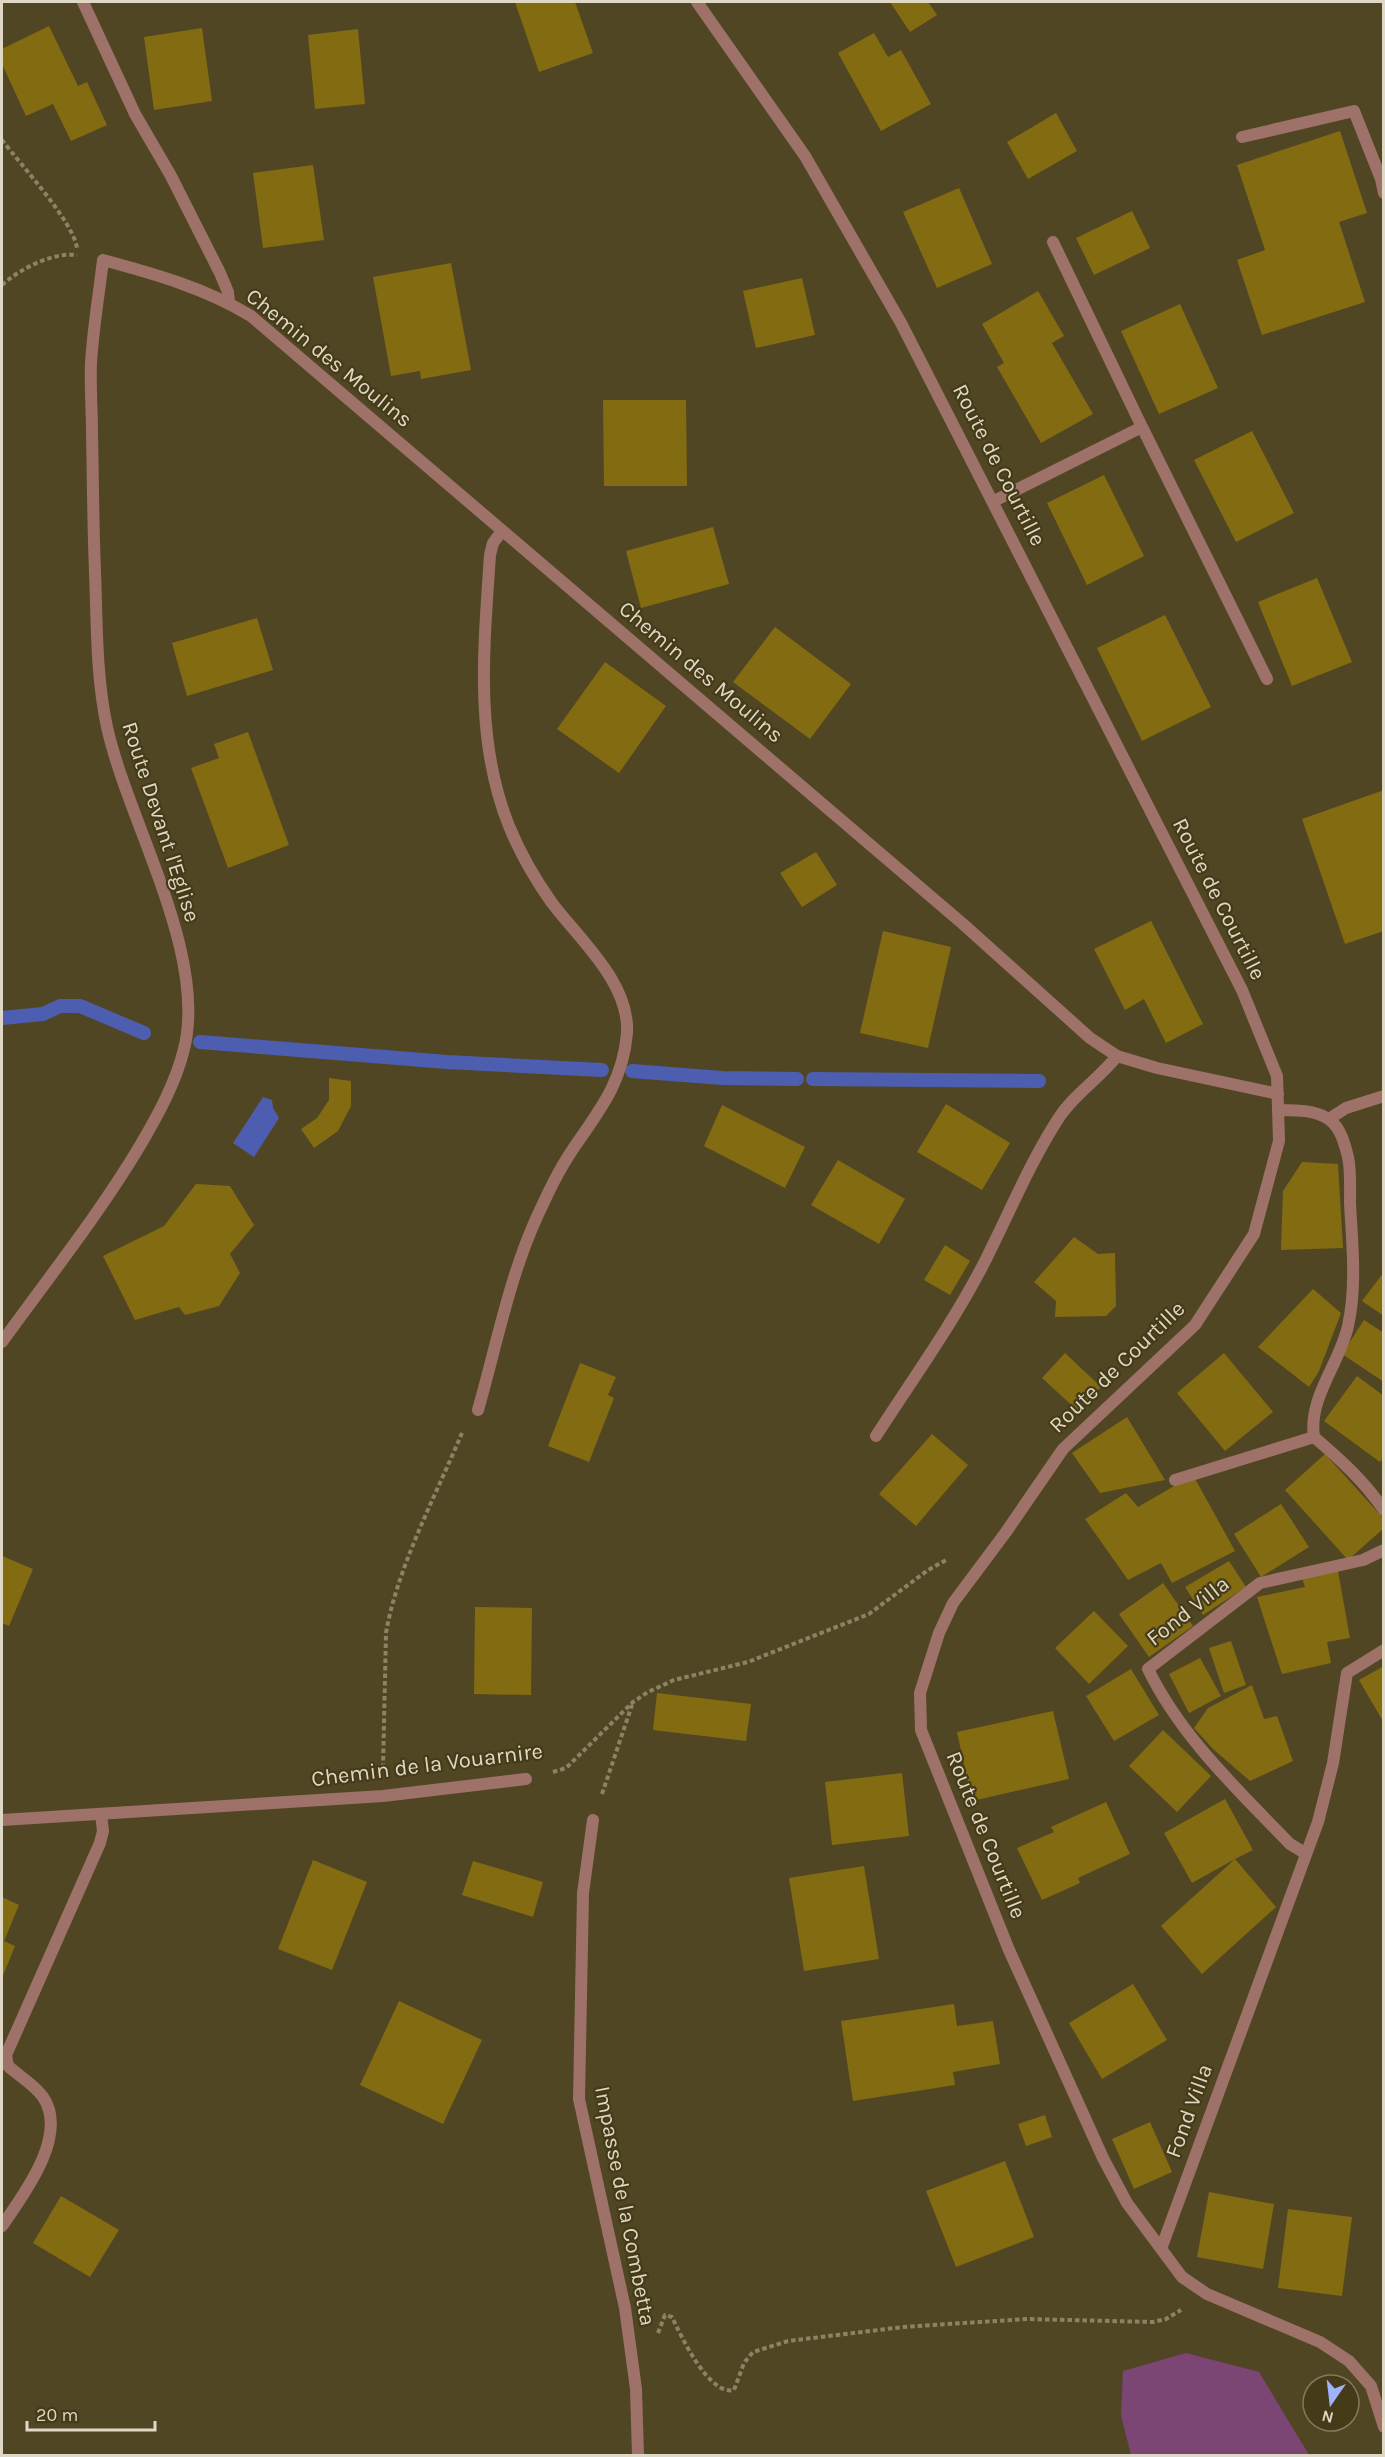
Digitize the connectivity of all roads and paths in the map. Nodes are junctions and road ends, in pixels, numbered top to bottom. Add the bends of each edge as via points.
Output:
1 (83, 2) edge
2 (697, 2) edge
3 (1242, 137) dead end
4 (2, 140) edge
5 (1383, 193) edge
6 (1053, 242) dead end
7 (78, 255) junction
8 (103, 260) junction
9 (2, 285) edge
10 (229, 302) junction
11 (1142, 428) junction
12 (994, 501) junction
13 (502, 531) junction
14 (1268, 679) dead end
15 (1117, 1056) junction
16 (1278, 1094) junction
17 (1383, 1096) edge
18 (1278, 1110) junction
19 (1329, 1119) junction
20 (2, 1342) edge
21 (478, 1410) joint
22 (876, 1436) dead end
23 (1314, 1437) junction
24 (1175, 1480) dead end
25 (1383, 1510) edge
26 (1383, 1550) edge
27 (955, 1555) dead end
28 (1383, 1650) edge
29 (633, 1702) junction
30 (526, 1779) joint
31 (383, 1796) junction
32 (101, 1814) junction
33 (2, 1820) edge
34 (593, 1820) joint
35 (1305, 1852) junction
36 (2, 2226) edge
37 (1161, 2249) junction
38 (1207, 2294) junction
39 (657, 2337) dead end
40 (1383, 2427) edge
41 (638, 2456) edge

1 - 10 street via 135,114 220,273
2 - 12 street, Route de Courtille via 805,156 901,323
3 - 5 street via 1354,111
4 - 7 path via 65,222 76,240
6 - 11 street
7 - 8 path
7 - 9 path via 39,262
8 - 10 street, Chemin des Moulins
8 - 20 street, Route Devant l'Eglise via 91,365 99,680 130,804 185,968 189,1014 181,1058 153,1123 118,1183
10 - 13 street, Chemin des Moulins via 286,344
11 - 12 street
11 - 14 street
12 - 16 street, Route de Courtille via 1242,990 1277,1076
13 - 15 street, Chemin des Moulins via 963,924 1090,1038
13 - 21 street via 490,555 484,683 489,753 500,803 521,853 538,881 605,968 625,1012 627,1032 607,1101 553,1184 520,1257
15 - 16 street, Chemin des Moulins
15 - 22 street via 1058,1118 1021,1183 978,1274
16 - 18 street, Route de Courtille
17 - 19 street via 1346,1108
18 - 19 street via 1317,1112
18 - 37 street, Route de Courtille via 1280,1141 1254,1233 1195,1325 1063,1449 953,1603 920,1693 921,1730 1009,1950 1102,2158 1127,2203
19 - 23 street via 1342,1136 1348,1159 1353,1300 1348,1327 1312,1421
21 - 31 path via 466,1424 407,1563 389,1616
23 - 24 street
23 - 25 street via 1350,1468
26 - 35 street, Fond Villa via 1363,1560 1260,1583 1148,1669 1162,1699 1186,1732 1290,1844
27 - 29 path, Chemin de la Vouarnire via 869,1614 748,1662 674,1680
28 - 35 street, Fond Villa via 1347,1673 1327,1791
29 - 30 path, Chemin de la Vouarnire via 566,1768
29 - 34 path
30 - 31 street, Chemin de la Vouarnire
31 - 32 street, Chemin de la Vouarnire
32 - 33 street, Chemin de la Vouarnire
32 - 36 street via 100,1843 6,2055 8,2066 42,2094 50,2110 52,2130 33,2176
34 - 41 street, Impasse de la Combetta via 583,1893 579,2099 625,2308 636,2390
35 - 37 street, Fond Villa
37 - 38 street, Route de Courtille via 1182,2277
38 - 39 path via 1154,2322 1026,2319 903,2327 788,2341 753,2352 744,2363 734,2390 727,2392 718,2388 690,2354 672,2317 664,2315
38 - 40 street, Route de Courtille via 1320,2342 1349,2361 1371,2386

